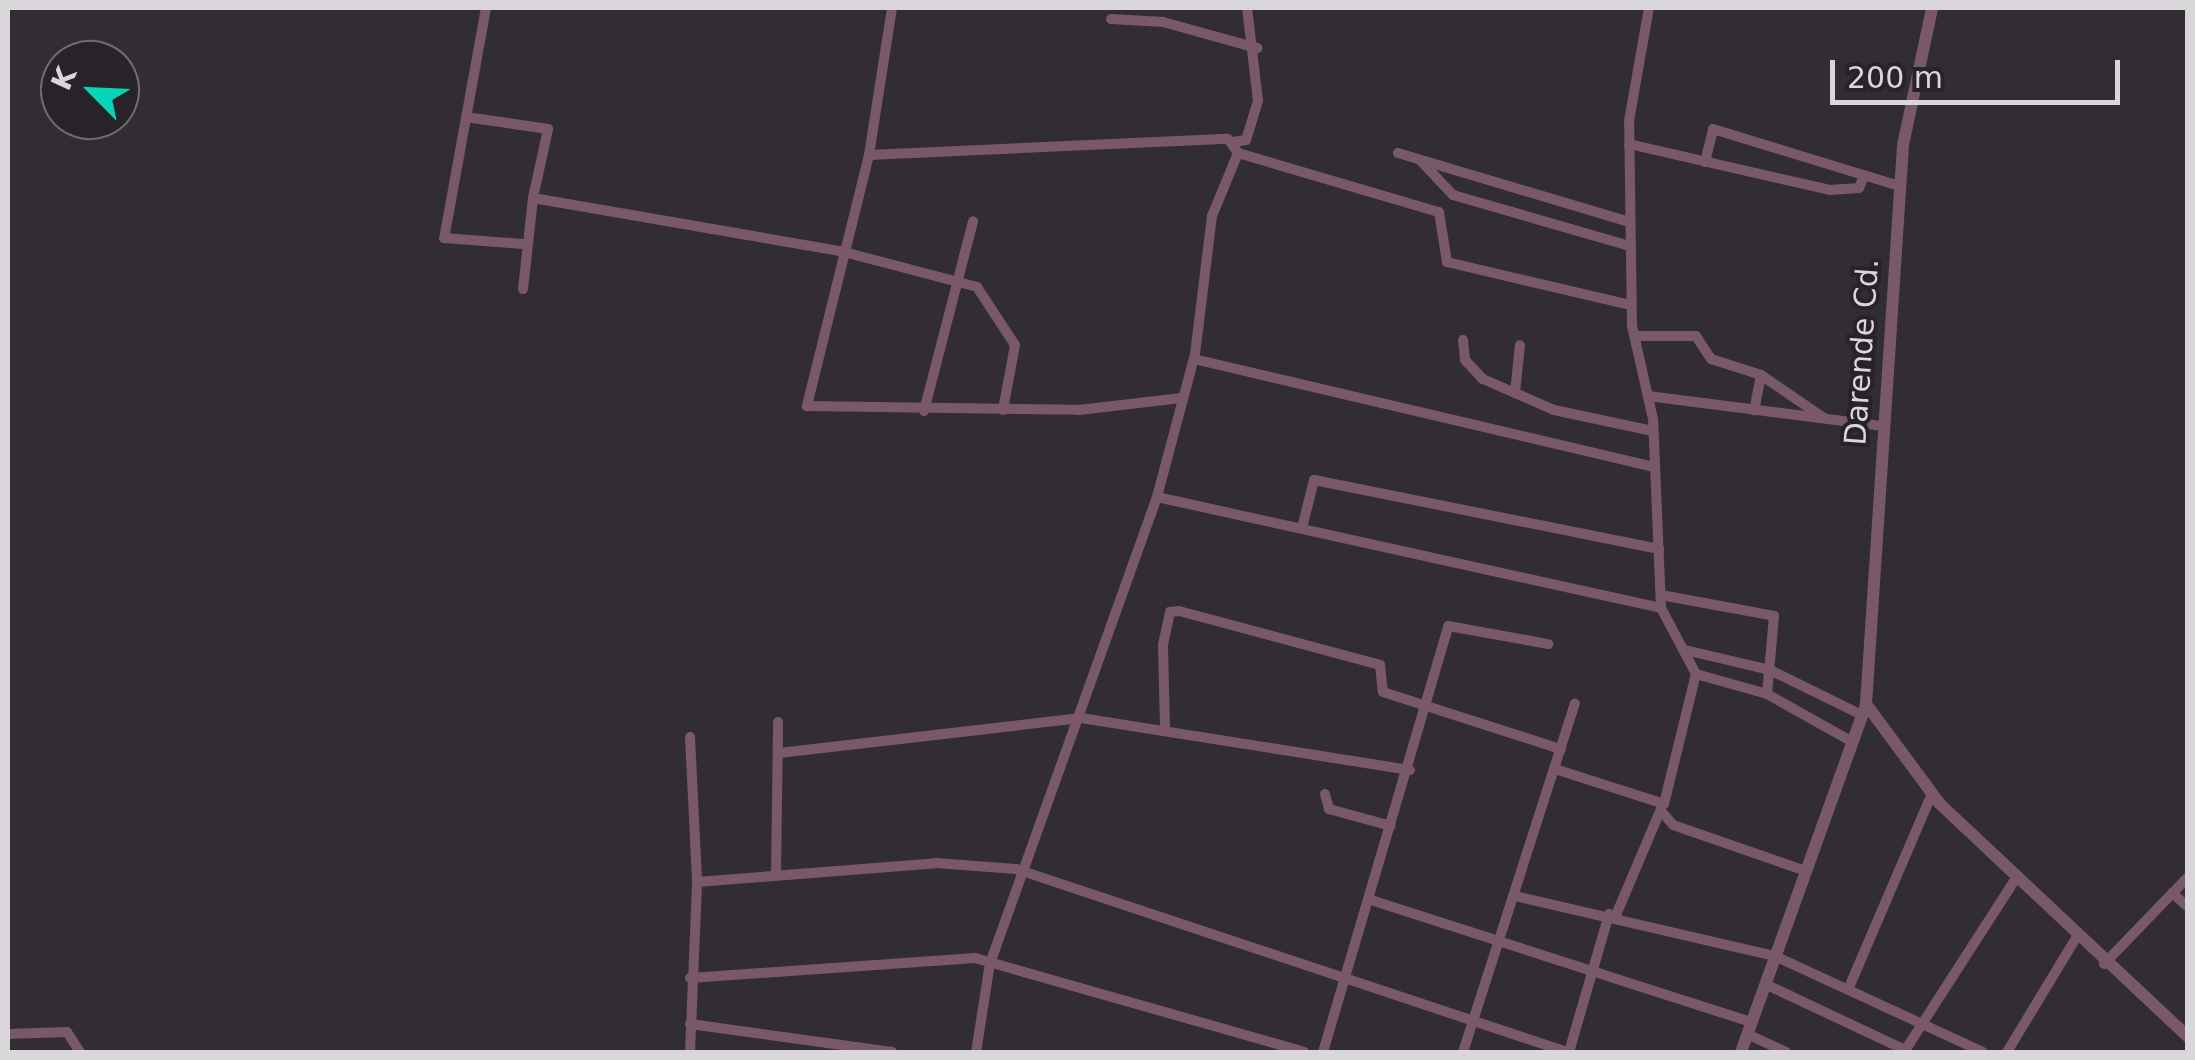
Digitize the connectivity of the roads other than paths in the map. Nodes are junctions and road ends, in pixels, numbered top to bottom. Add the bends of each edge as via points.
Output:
1 (486, 8) edge
2 (892, 8) edge
3 (1247, 8) edge
4 (1649, 8) edge
5 (1932, 8) edge
6 (1111, 19) dead end
7 (1257, 48) junction
8 (466, 118) junction
9 (1629, 144) junction
10 (1235, 148) junction
11 (1398, 153) dead end
12 (869, 155) junction
13 (1419, 159) junction
14 (1705, 162) junction
15 (1864, 176) junction
16 (1900, 186) junction
17 (533, 198) junction
18 (974, 220) dead end
19 (1630, 222) junction
20 (524, 244) junction
21 (1630, 246) junction
22 (840, 251) junction
23 (956, 278) junction
24 (523, 289) dead end
25 (1632, 306) junction
26 (1635, 336) junction
27 (1463, 340) dead end
28 (1520, 346) dead end
29 (1194, 360) junction
30 (1761, 375) junction
31 (1516, 393) junction
32 (1648, 396) junction
33 (1181, 398) junction
34 (1003, 410) junction
35 (1754, 410) junction
36 (924, 411) junction
37 (1824, 419) junction
38 (1881, 426) junction
39 (1654, 430) junction
40 (1655, 468) junction
41 (1157, 497) junction
42 (1303, 524) junction
43 (1658, 549) junction
44 (1660, 595) junction
45 (1661, 608) junction
46 (1548, 644) dead end
47 (1686, 650) junction
48 (1770, 670) junction
49 (1696, 674) junction
50 (1767, 694) junction
51 (1575, 704) dead end
52 (1430, 708) junction
53 (1864, 710) junction
54 (1081, 718) junction
55 (778, 722) dead end
56 (1165, 727) junction
57 (690, 738) dead end
58 (1853, 742) junction
59 (1560, 750) junction
60 (779, 753) junction
61 (1555, 769) junction
62 (1410, 770) junction
63 (1325, 794) dead end
64 (1932, 794) junction
65 (1662, 808) junction
66 (1391, 826) junction
67 (1806, 871) junction
68 (776, 873) junction
69 (1022, 873) junction
70 (2188, 876) edge
71 (2016, 878) junction
72 (697, 882) junction
73 (2172, 893) junction
74 (1514, 896) junction
75 (1374, 901) junction
76 (2188, 907) edge
77 (1612, 915) junction
78 (2076, 938) junction
79 (1498, 944) junction
80 (1776, 956) junction
81 (990, 963) junction
82 (2104, 964) junction
83 (1593, 971) junction
84 (690, 978) junction
85 (1346, 979) junction
86 (1766, 984) junction
87 (1850, 985) junction
88 (1922, 1016) junction
89 (1470, 1022) junction
90 (690, 1024) junction
91 (1749, 1028) junction
92 (8, 1034) edge
93 (2188, 1037) edge
94 (1904, 1051) edge
95 (80, 1052) edge
96 (690, 1052) edge
97 (892, 1052) edge
98 (976, 1052) edge
99 (1304, 1052) edge
100 (1323, 1052) edge
101 (1462, 1052) edge
102 (1568, 1052) edge
103 (1741, 1052) edge
104 (1786, 1052) edge
105 (1983, 1052) edge
106 (2007, 1052) edge

1 - 8 street
2 - 12 street
3 - 7 street
4 - 9 street
5 - 16 street, Darende Cd.
6 - 7 street via 1179,25
7 - 10 street via 1256,112 1246,140
8 - 17 street via 548,130
8 - 20 street via 444,238
9 - 14 street
9 - 19 street
10 - 12 street
10 - 25 street via 1439,212 1447,262
10 - 29 street via 1204,252
11 - 13 street
12 - 22 street
13 - 19 street
13 - 21 street via 1453,195
14 - 15 street via 1830,190 1859,188
14 - 15 street via 1714,129
15 - 16 street
16 - 38 street, Darende Cd.
17 - 20 street
17 - 22 street
18 - 23 street
19 - 21 street
20 - 24 street
21 - 25 street
22 - 23 street
22 - 36 street via 807,406
23 - 34 street via 978,287 1011,334
23 - 36 street
25 - 26 street
26 - 30 street via 1696,336 1711,359
26 - 32 street
27 - 31 street via 1473,370
28 - 31 street
29 - 33 street
29 - 40 street
30 - 35 street
30 - 37 street
31 - 39 street
32 - 35 street
32 - 39 street
33 - 34 street
33 - 41 street
34 - 36 street
35 - 37 street
37 - 38 street
38 - 53 street, Darende Cd.
39 - 40 street
40 - 43 street
41 - 42 street
41 - 54 street
42 - 43 street via 1314,480
42 - 45 street
43 - 44 street
44 - 45 street
44 - 48 street via 1767,610
45 - 47 street
46 - 52 street via 1448,626
47 - 48 street
47 - 49 street
48 - 50 street
48 - 53 street
49 - 50 street
49 - 65 street
50 - 58 street
51 - 59 street
52 - 56 street via 1384,692 1380,666 1179,611 1170,612 1162,645
52 - 59 street
52 - 62 street
53 - 58 street, Darende Cd.
53 - 64 street
54 - 56 street
54 - 60 street
54 - 69 street
55 - 60 street
56 - 62 street
57 - 72 street
58 - 67 street, Darende Cd.
59 - 61 street
60 - 68 street
61 - 65 street
61 - 74 street
62 - 66 street
63 - 66 street via 1329,809
64 - 71 street
64 - 87 street
65 - 67 street via 1673,824
65 - 77 street
66 - 75 street
67 - 80 street, Darende Cd.
68 - 69 street via 936,863
68 - 72 street
69 - 81 street
69 - 85 street
70 - 73 street
71 - 78 street
71 - 88 street
72 - 84 street
73 - 76 street
73 - 82 street
74 - 77 street
74 - 79 street
75 - 79 street
75 - 85 street
77 - 80 street
77 - 83 street
78 - 82 street
78 - 106 street
79 - 83 street
79 - 89 street
80 - 86 street, Darende Cd.
80 - 87 street
81 - 84 street via 855,960
81 - 98 street
81 - 99 street
82 - 93 street
83 - 91 street
83 - 102 street
84 - 90 street
85 - 89 street
85 - 100 street
86 - 91 street, Darende Cd.
86 - 94 street
87 - 88 street
88 - 94 street
88 - 105 street
89 - 101 street
89 - 102 street
90 - 96 street
90 - 97 street
91 - 103 street, Darende Cd.
91 - 104 street
92 - 95 street via 67,1032

